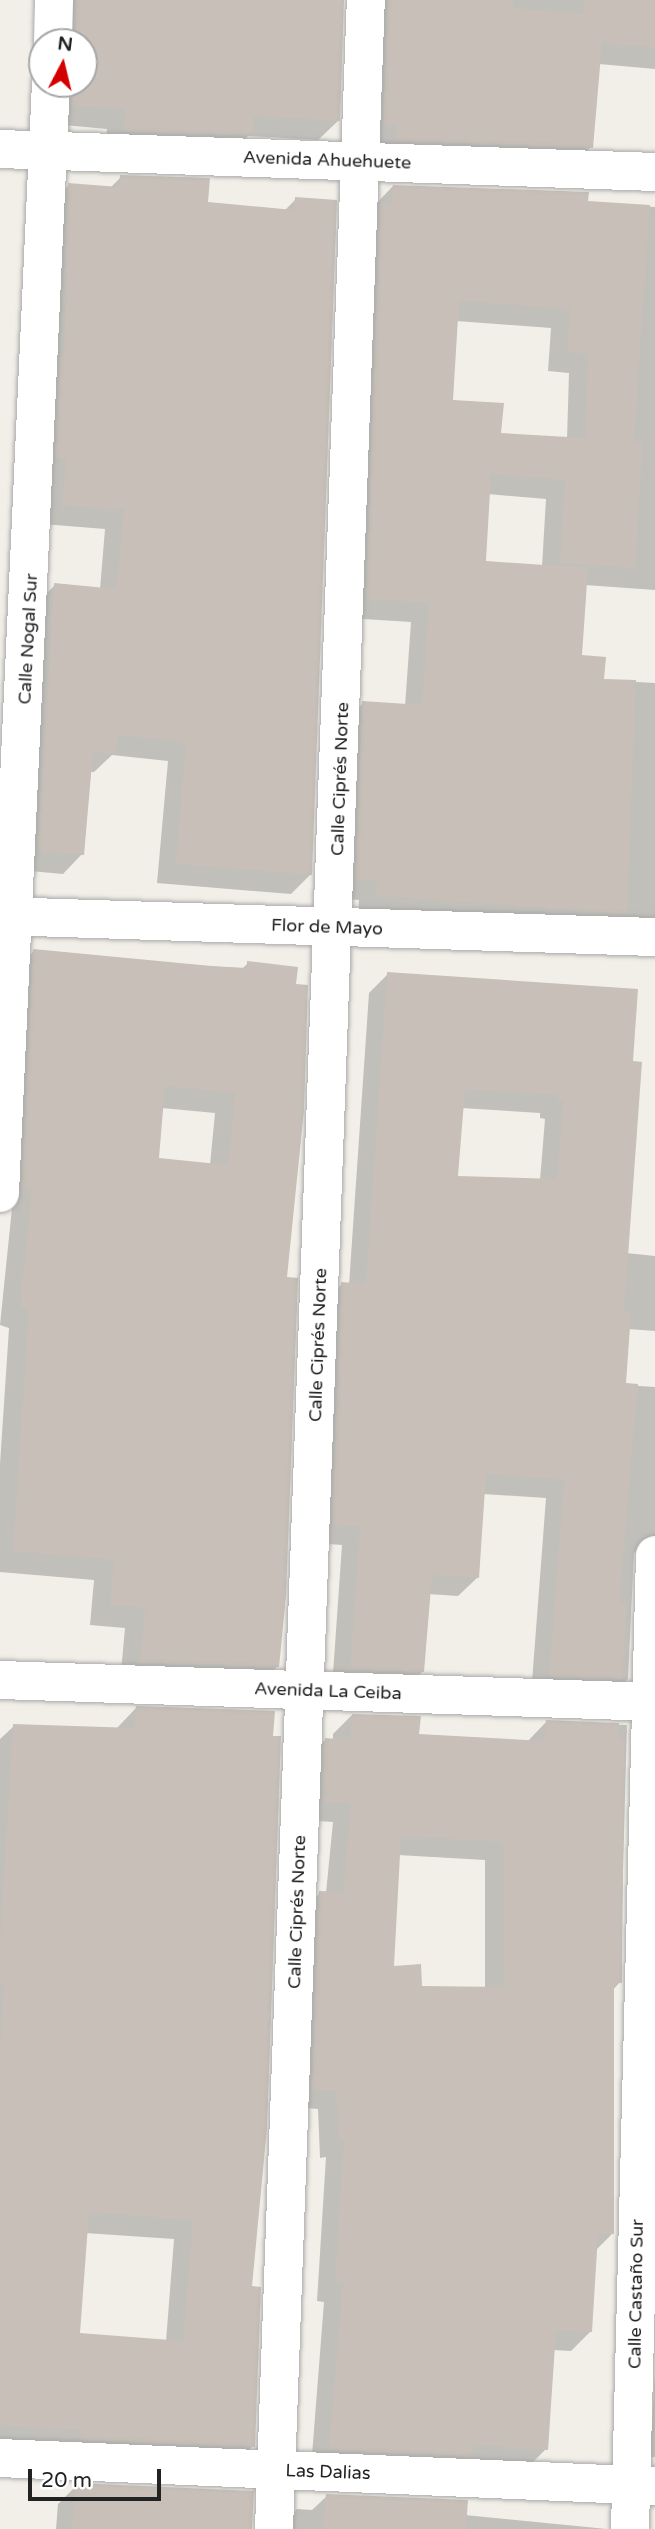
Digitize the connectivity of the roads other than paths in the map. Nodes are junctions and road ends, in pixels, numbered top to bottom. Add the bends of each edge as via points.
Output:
1 (54, 0) edge
2 (366, 0) edge
3 (53, 28) edge
4 (51, 98) edge
5 (0, 149) edge
6 (49, 150) junction
7 (362, 162) junction
8 (655, 172) edge
9 (8, 916) edge
10 (334, 927) junction
11 (655, 937) edge
12 (0, 1193) edge
13 (655, 1555) edge
14 (0, 1680) edge
15 (305, 1690) junction
16 (653, 1702) edge
17 (0, 2458) edge
18 (276, 2470) junction
19 (643, 2486) edge
20 (274, 2529) edge
21 (630, 2529) edge

1 - 3 street
2 - 7 street, Calle Ciprés Norte
4 - 6 street, Calle Nogal Sur
5 - 6 street, Avenida Ahuehuete
6 - 7 street, Avenida Ahuehuete
6 - 9 street, Calle Nogal Sur
7 - 8 street, Avenida Ahuehuete
7 - 10 street, Calle Ciprés Norte
9 - 10 street, Flor de Mayo
9 - 12 street, Calle Nogal Sur
10 - 11 street, Flor de Mayo
10 - 15 street, Calle Ciprés Norte
13 - 16 street, Calle Castaño Sur
14 - 15 street, Avenida La Ceiba
15 - 16 street, Avenida La Ceiba
15 - 18 street, Calle Ciprés Norte
16 - 19 street, Calle Castaño Sur
17 - 18 street, Las Dalias
18 - 19 street, Las Dalias
18 - 20 street, Calle Ciprés Norte
19 - 21 street, Calle Castaño Sur

